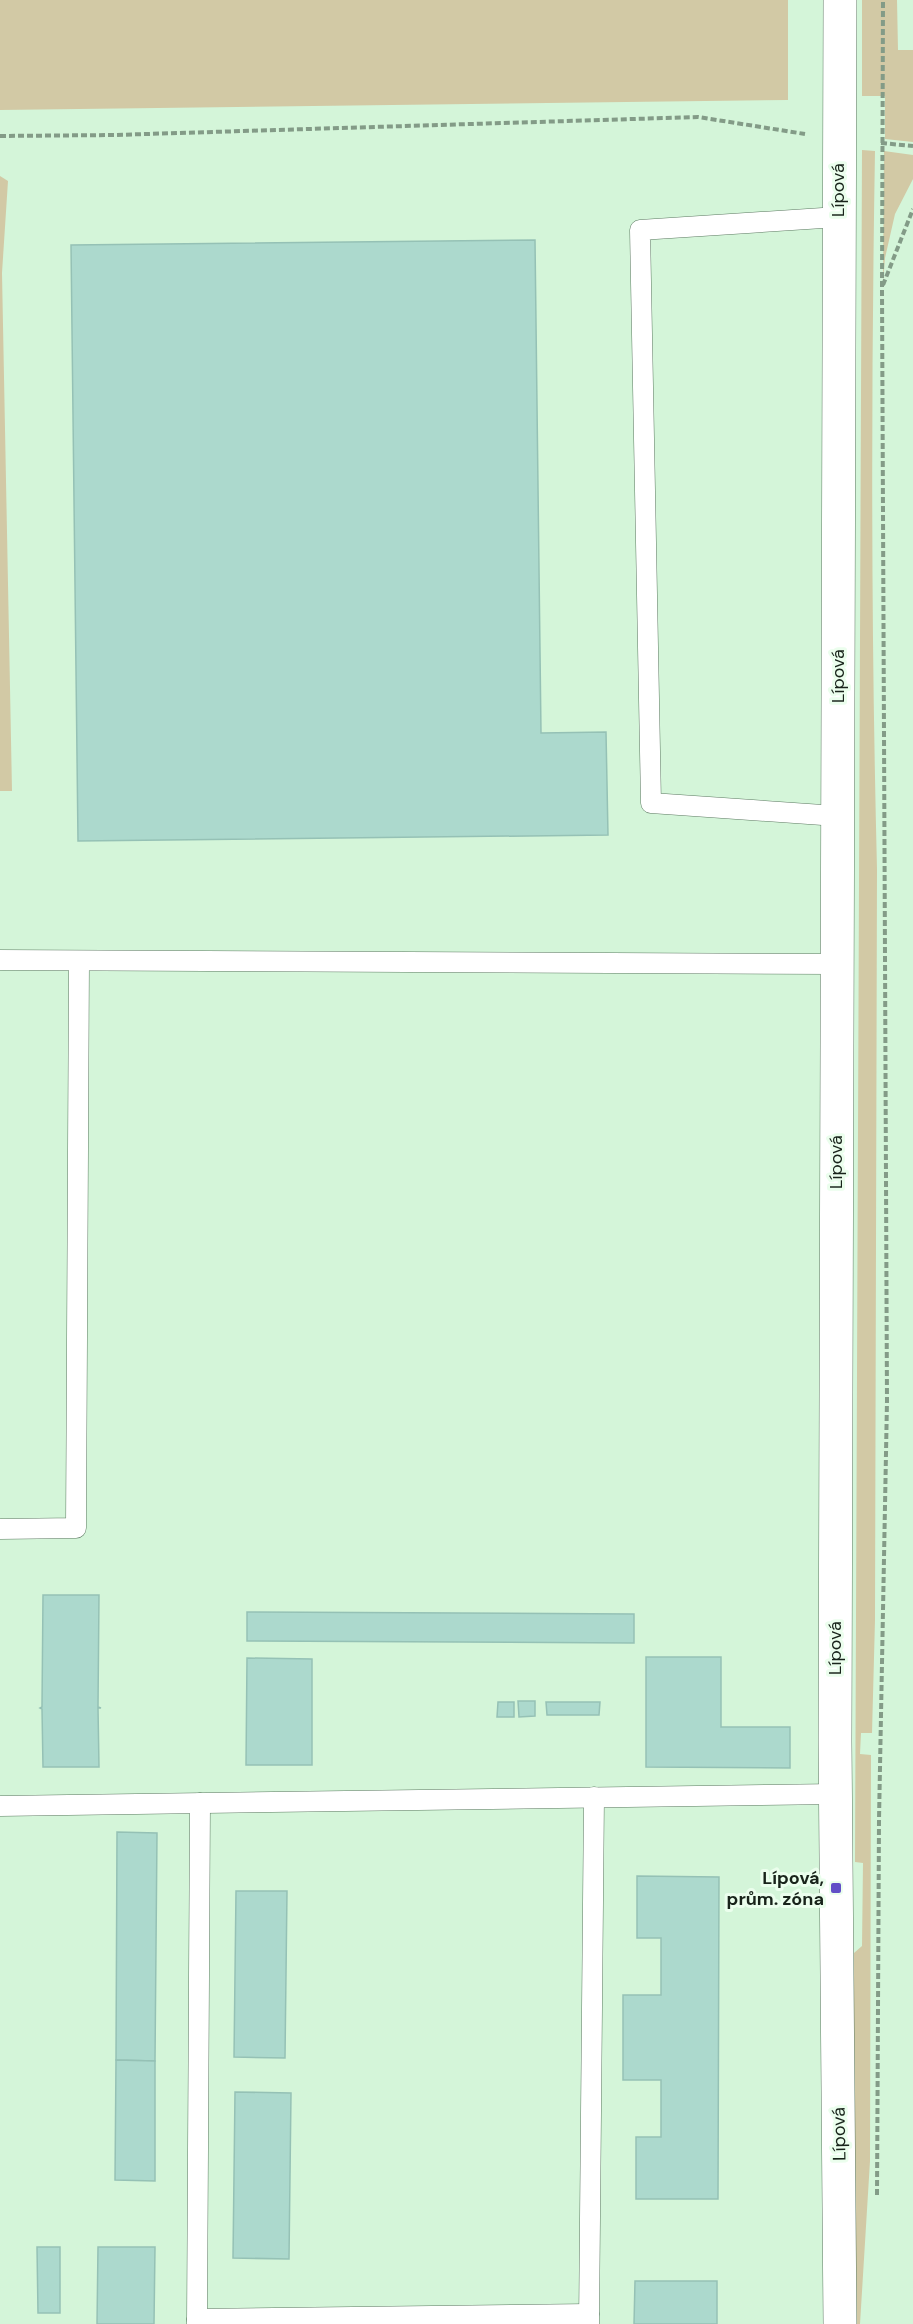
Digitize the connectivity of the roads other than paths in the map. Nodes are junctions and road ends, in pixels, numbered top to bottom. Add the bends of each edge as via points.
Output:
1 (840, 0) edge
2 (838, 217) junction
3 (837, 816) junction
4 (0, 960) edge
5 (79, 961) junction
6 (837, 964) junction
7 (0, 1529) edge
8 (836, 1794) junction
9 (594, 1797) junction
10 (200, 1803) junction
11 (0, 1806) edge
12 (589, 2319) edge
13 (197, 2321) edge
14 (840, 2324) edge

1 - 2 street, Lípová
2 - 3 street, Lípová
2 - 3 lane via 640,230 651,803
3 - 6 street, Lípová
4 - 5 lane
5 - 6 lane
5 - 7 lane via 76,1528
6 - 8 street, Lípová
8 - 9 lane
8 - 14 street, Lípová
9 - 10 lane
9 - 12 lane
10 - 11 lane
10 - 13 lane
12 - 13 lane

